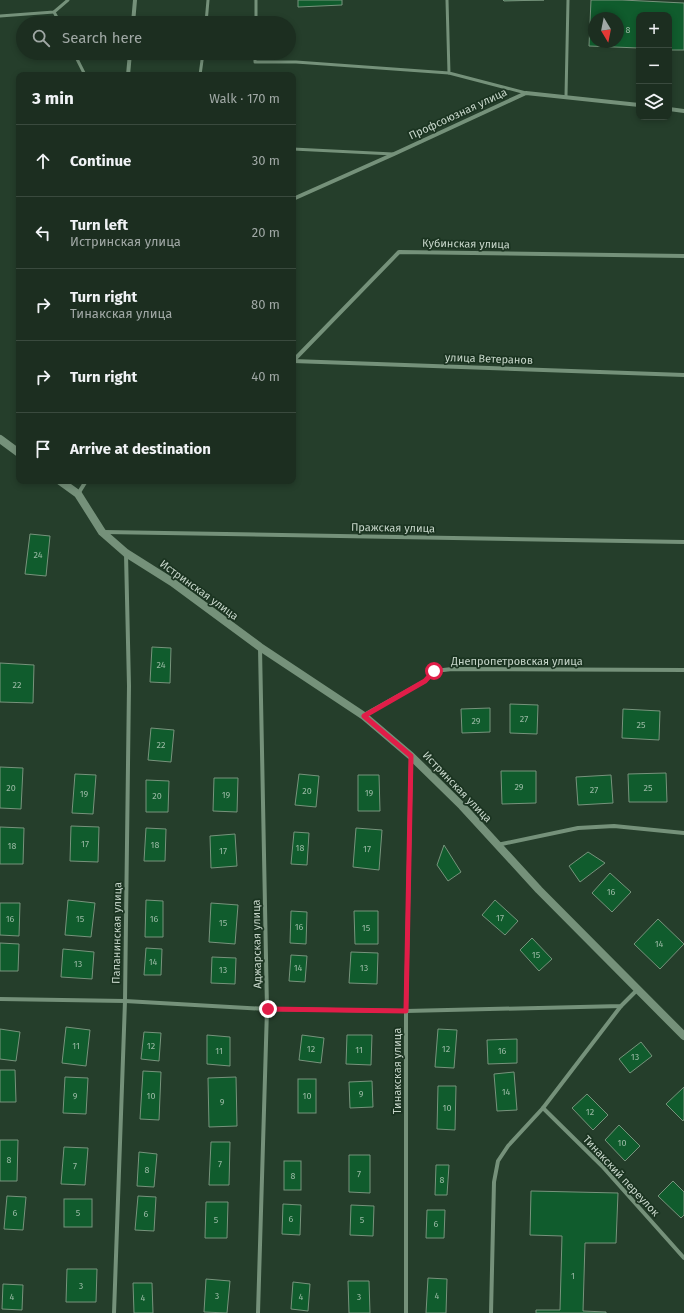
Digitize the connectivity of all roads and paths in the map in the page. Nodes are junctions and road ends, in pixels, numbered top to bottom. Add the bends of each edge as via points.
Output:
1 (68, 0) edge
2 (135, 0) edge
3 (208, 0) edge
4 (256, 0) edge
5 (447, 0) edge
6 (568, 0) edge
7 (54, 12) junction
8 (0, 16) edge
9 (56, 16) edge
10 (134, 16) edge
11 (207, 16) edge
12 (256, 16) edge
13 (78, 60) edge
14 (129, 60) edge
15 (202, 60) edge
16 (255, 60) edge
17 (84, 72) edge
18 (128, 72) edge
19 (200, 72) edge
20 (449, 73) junction
21 (526, 93) junction
22 (566, 96) junction
23 (636, 105) edge
24 (672, 109) edge
25 (684, 111) edge
26 (296, 149) edge
27 (394, 154) junction
28 (296, 198) edge
29 (684, 256) edge
30 (296, 358) edge
31 (296, 361) edge
32 (684, 375) edge
33 (0, 438) edge
34 (16, 451) edge
35 (64, 484) edge
36 (84, 484) edge
37 (78, 494) junction
38 (102, 532) junction
39 (684, 542) edge
40 (126, 553) junction
41 (260, 647) junction
42 (684, 670) edge
43 (364, 716) junction
44 (411, 756) junction
45 (684, 833) edge
46 (497, 844) junction
47 (638, 989) junction
48 (0, 999) edge
49 (125, 1001) junction
50 (622, 1006) junction
51 (268, 1009) junction
52 (406, 1011) junction
53 (684, 1036) edge
54 (543, 1108) junction
55 (684, 1258) edge
56 (114, 1313) edge
57 (258, 1313) edge
58 (406, 1313) edge
59 (491, 1313) edge

1 - 7 lane
2 - 10 street
3 - 11 lane
4 - 12 lane
5 - 20 lane
6 - 22 lane
7 - 8 lane
7 - 9 lane
13 - 17 lane
14 - 18 street
15 - 19 lane
16 - 20 lane
20 - 21 lane
21 - 22 street, Профсоюзная улица
21 - 27 street, Профсоюзная улица
22 - 23 street, Профсоюзная улица
24 - 25 street
26 - 27 lane
27 - 28 street, Профсоюзная улица
29 - 30 street, Кубинская улица via 399,252
31 - 32 street, улица Ветеранов
33 - 34 street
35 - 37 street, Истринская улица
36 - 37 street
37 - 38 street, Истринская улица
38 - 39 street, Пражская улица
38 - 40 street, Истринская улица
40 - 41 street, Истринская улица via 172,582
40 - 49 street, Папанинская улица via 129,686
41 - 43 street, Истринская улица
41 - 51 street, Аджарская улица
42 - 43 street, Днепропетровская улица via 434,671 425,681
43 - 44 street, Истринская улица
44 - 46 street, Истринская улица
44 - 52 street, Тинакская улица
45 - 46 street via 614,826 578,828
46 - 47 street, Истринская улица via 538,890
47 - 50 street
47 - 53 street, Истринская улица
48 - 49 street
49 - 51 street
49 - 56 street, Папанинская улица
50 - 52 street
50 - 54 street
51 - 52 street
51 - 57 street, Аджарская улица
52 - 58 street, Тинакская улица
54 - 55 street, Тинакский переулок via 602,1166
54 - 59 street via 508,1146 498,1161 494,1182

